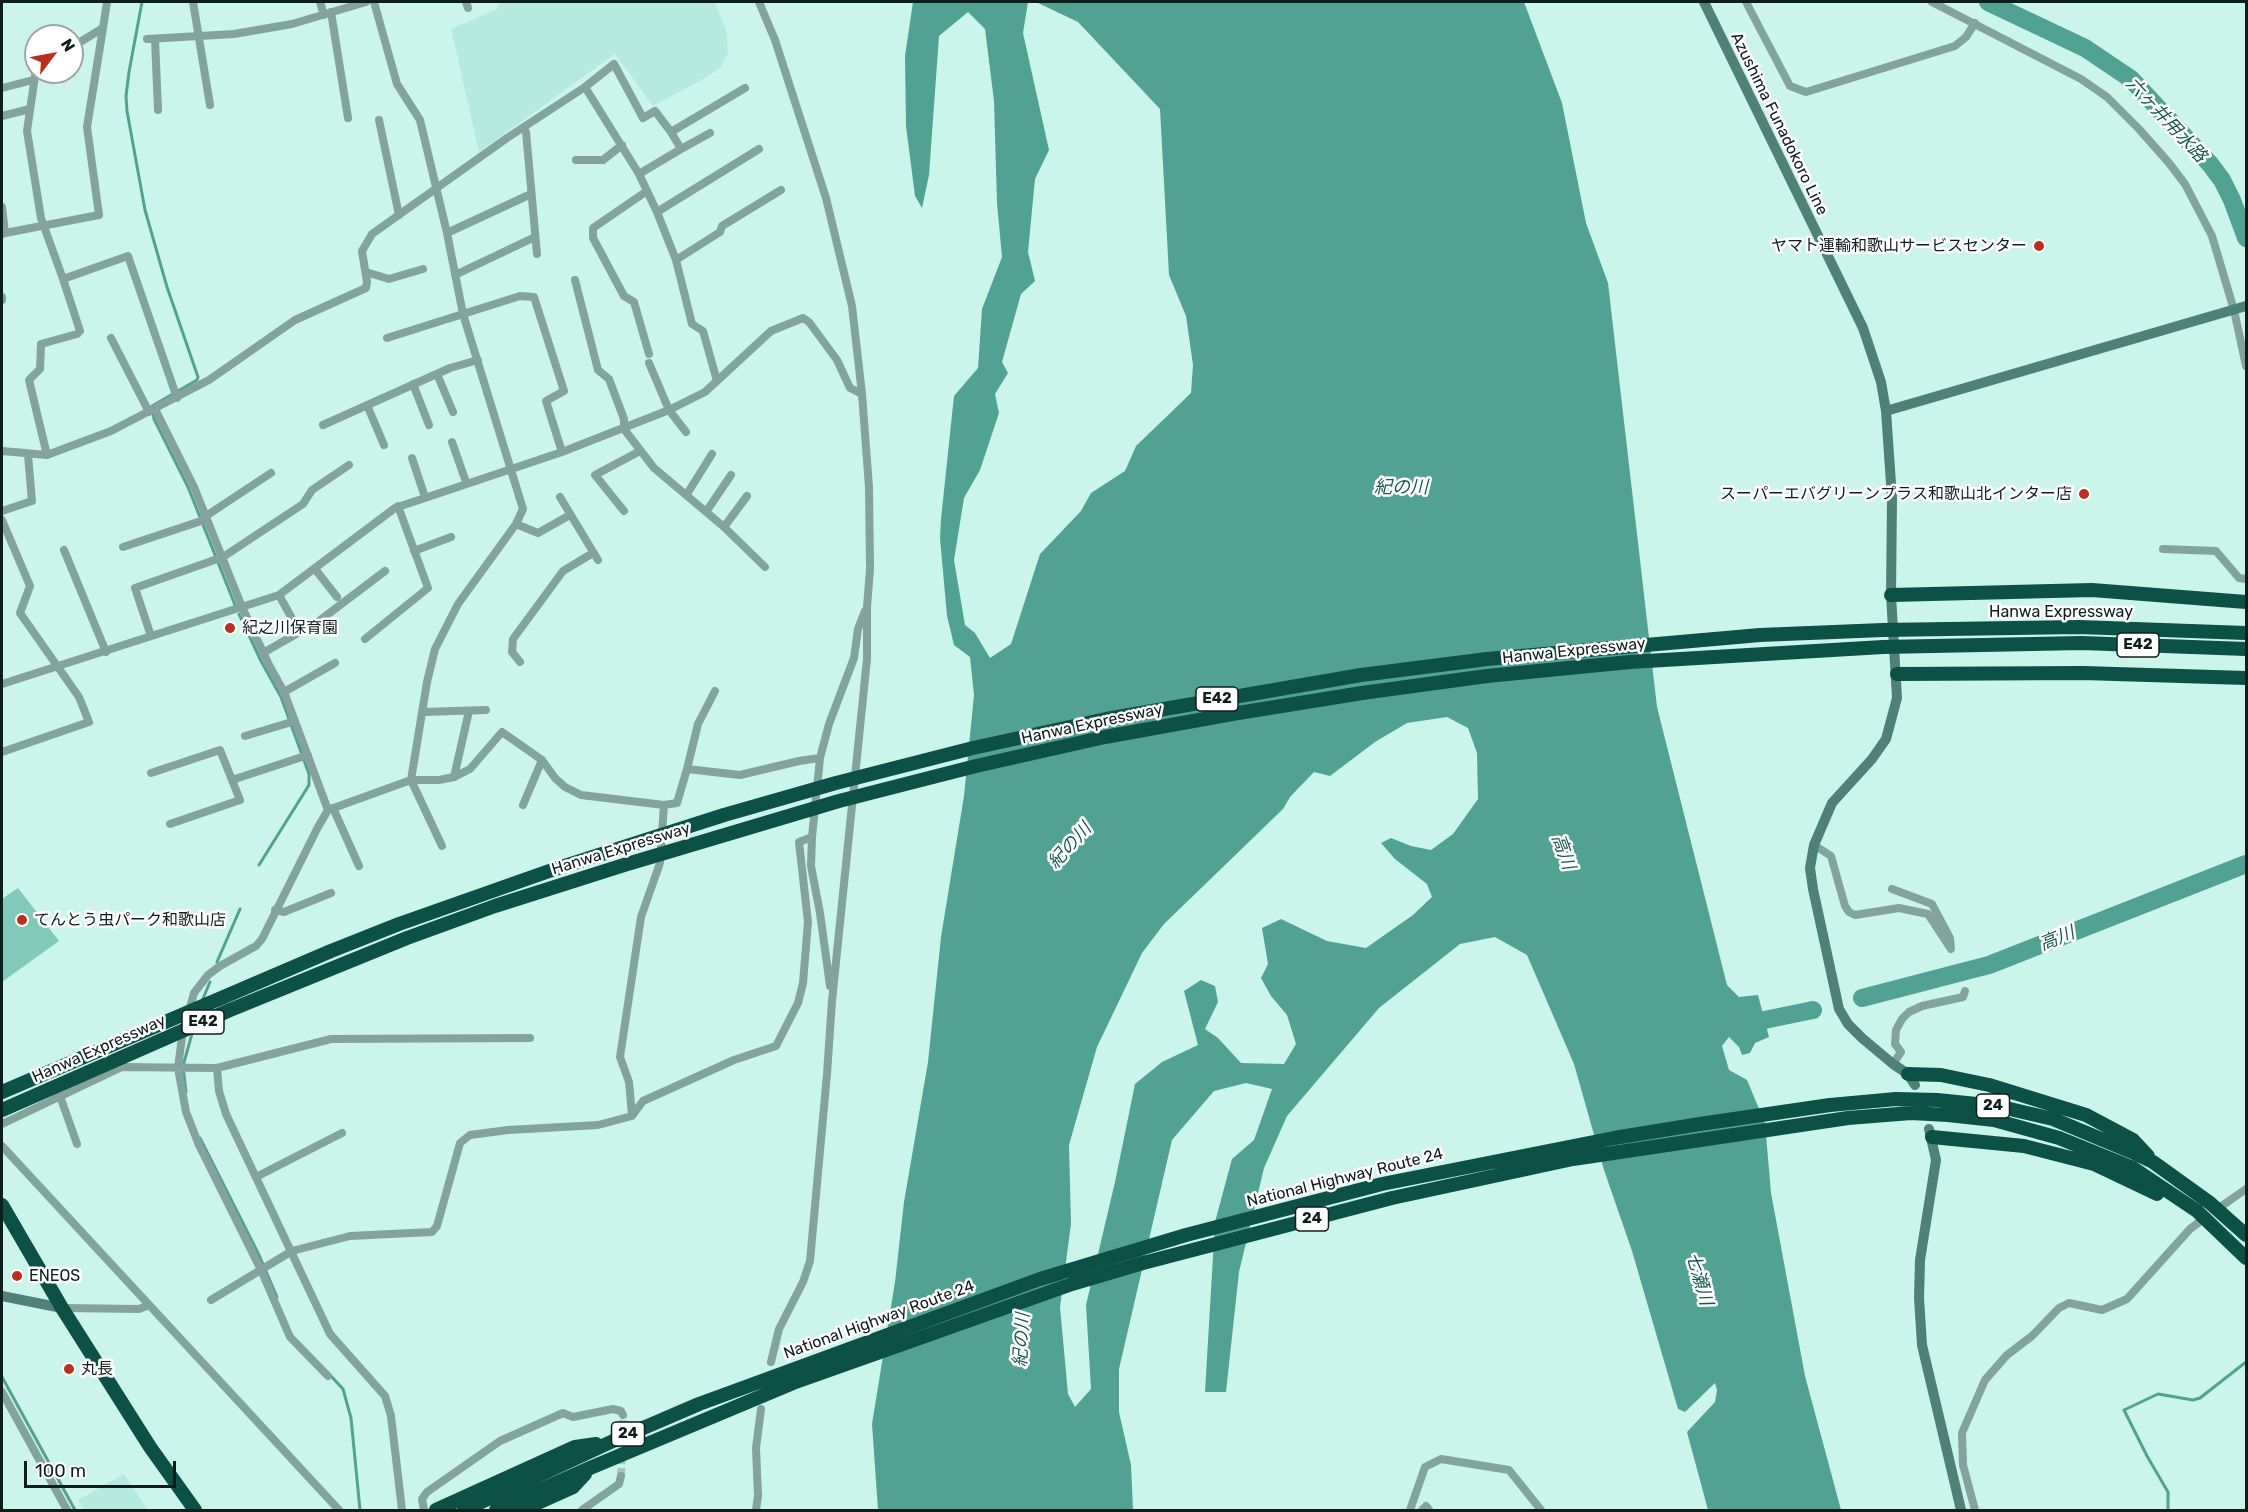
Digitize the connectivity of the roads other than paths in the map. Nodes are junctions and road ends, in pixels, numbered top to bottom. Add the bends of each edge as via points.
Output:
1 (107, 2) edge
2 (193, 2) edge
3 (320, 2) edge
4 (366, 2) edge
5 (374, 2) edge
6 (759, 2) edge
7 (1704, 2) edge
8 (1746, 2) edge
9 (1932, 2) edge
10 (327, 13) junction
11 (1975, 23) junction
12 (103, 28) junction
13 (200, 36) junction
14 (84, 40) edge
15 (24, 82) edge
16 (33, 84) edge
17 (585, 87) junction
18 (2, 88) edge
19 (746, 88) dead end
20 (210, 105) dead end
21 (30, 109) junction
22 (158, 110) dead end
23 (2, 116) edge
24 (348, 118) dead end
25 (379, 120) dead end
26 (526, 132) dead end
27 (671, 132) junction
28 (710, 133) dead end
29 (622, 145) junction
30 (681, 149) junction
31 (759, 149) dead end
32 (576, 160) dead end
33 (639, 174) junction
34 (437, 189) junction
35 (781, 190) dead end
36 (647, 191) junction
37 (531, 194) junction
38 (2, 207) edge
39 (657, 212) junction
40 (399, 215) junction
41 (43, 226) junction
42 (3, 233) edge
43 (447, 233) junction
44 (536, 237) junction
45 (537, 254) dead end
46 (676, 260) junction
47 (423, 269) dead end
48 (366, 272) junction
49 (455, 275) junction
50 (63, 279) junction
51 (574, 280) dead end
52 (2247, 306) edge
53 (2234, 310) junction
54 (463, 314) junction
55 (111, 338) dead end
56 (387, 338) dead end
57 (649, 354) dead end
58 (478, 360) junction
59 (649, 363) dead end
60 (2247, 366) edge
61 (437, 374) junction
62 (717, 381) junction
63 (413, 384) junction
64 (176, 394) junction
65 (862, 394) junction
66 (367, 405) junction
67 (669, 410) junction
68 (152, 411) junction
69 (1886, 411) junction
70 (453, 412) dead end
71 (323, 425) dead end
72 (429, 425) dead end
73 (624, 429) junction
74 (686, 432) dead end
75 (452, 442) dead end
76 (384, 445) dead end
77 (2, 451) edge
78 (640, 451) junction
79 (562, 452) junction
80 (712, 454) dead end
81 (28, 455) junction
82 (47, 455) junction
83 (412, 458) dead end
84 (349, 465) dead end
85 (511, 468) junction
86 (271, 473) dead end
87 (731, 475) dead end
88 (466, 482) junction
89 (687, 494) junction
90 (747, 496) dead end
91 (425, 497) junction
92 (560, 497) dead end
93 (398, 506) junction
94 (2, 511) edge
95 (624, 511) dead end
96 (706, 512) junction
97 (570, 515) junction
98 (204, 519) junction
99 (2, 520) edge
100 (516, 524) junction
101 (724, 527) junction
102 (451, 537) dead end
103 (123, 547) dead end
104 (2163, 549) dead end
105 (64, 550) dead end
106 (414, 551) junction
107 (220, 558) junction
108 (765, 567) dead end
109 (315, 569) junction
110 (385, 571) dead end
111 (2247, 579) edge
112 (279, 595) junction
113 (1891, 595) junction
114 (337, 597) dead end
115 (2247, 602) edge
116 (242, 607) junction
117 (867, 607) junction
118 (295, 624) dead end
119 (2247, 633) edge
120 (151, 636) junction
121 (365, 639) dead end
122 (2247, 649) edge
123 (106, 651) junction
124 (263, 653) junction
125 (520, 662) dead end
126 (335, 663) dead end
127 (56, 667) junction
128 (1897, 674) junction
129 (2247, 678) edge
130 (2, 684) edge
131 (715, 691) dead end
132 (284, 692) junction
133 (486, 710) dead end
134 (468, 711) junction
135 (423, 712) junction
136 (292, 721) junction
137 (245, 736) dead end
138 (2, 752) edge
139 (305, 756) junction
140 (820, 758) junction
141 (542, 760) junction
142 (687, 770) junction
143 (151, 773) dead end
144 (453, 777) junction
145 (232, 780) junction
146 (411, 780) junction
147 (664, 805) junction
148 (523, 806) dead end
149 (331, 809) junction
150 (170, 824) dead end
151 (812, 837) junction
152 (1814, 845) junction
153 (442, 846) dead end
154 (359, 866) dead end
155 (1892, 889) dead end
156 (331, 893) dead end
157 (275, 910) junction
158 (1965, 991) dead end
159 (832, 1000) junction
160 (531, 1038) dead end
161 (1893, 1064) junction
162 (182, 1068) junction
163 (217, 1068) junction
164 (1912, 1079) joint
165 (2, 1092) edge
166 (60, 1096) junction
167 (2, 1110) edge
168 (632, 1116) junction
169 (2, 1124) edge
170 (1931, 1133) joint
171 (342, 1134) dead end
172 (77, 1144) dead end
173 (2, 1146) edge
174 (2133, 1146) junction
175 (2133, 1174) junction
176 (256, 1177) junction
177 (2247, 1189) edge
178 (2, 1205) edge
179 (2247, 1235) edge
180 (292, 1251) junction
181 (2247, 1258) edge
182 (263, 1268) junction
183 (2, 1296) edge
184 (211, 1300) dead end
185 (148, 1305) junction
186 (62, 1308) junction
187 (771, 1362) dead end
188 (328, 1377) dead end
189 (2, 1392) edge
190 (761, 1409) dead end
191 (623, 1416) dead end
192 (613, 1441) junction
193 (590, 1468) junction
194 (621, 1476) tunnel mouth
195 (67, 1510) edge
196 (195, 1510) edge
197 (339, 1510) edge
198 (402, 1510) edge
199 (427, 1510) edge
200 (464, 1510) edge
201 (496, 1510) edge
202 (522, 1510) edge
203 (582, 1510) edge
204 (756, 1510) edge
205 (1410, 1510) edge
206 (1422, 1510) edge
207 (1429, 1510) edge
208 (1541, 1510) edge
209 (1961, 1510) edge
210 (1975, 1510) edge

1 - 12 street
2 - 13 street
3 - 10 street
4 - 10 street
5 - 34 street via 397,84 420,120
6 - 65 street via 826,198 852,306
7 - 69 main road, Azushima Funadokoro Line via 1863,328
8 - 11 street via 1790,86 1806,93 1954,46
9 - 11 street
10 - 13 street via 292,24
10 - 24 street
11 - 53 street via 2081,79 2107,97 2139,129 2186,184 2200,210
12 - 14 street
12 - 41 street via 87,127 99,215
13 - 20 street
13 - 22 street via 151,39
15 - 18 street
16 - 21 street
17 - 27 street via 614,64 643,118 655,111
17 - 29 street
17 - 34 street
19 - 27 street
21 - 23 street
21 - 41 street via 27,131
25 - 40 street
26 - 37 street
27 - 30 street
28 - 30 street
29 - 32 street via 603,160
29 - 33 street
30 - 33 street
31 - 39 street
33 - 36 street
34 - 40 street
34 - 43 street
35 - 46 street
36 - 39 street
36 - 57 street via 593,228 593,238 624,296 634,302
37 - 43 street
37 - 44 street
38 - 42 street
39 - 46 street
40 - 48 street via 368,240 362,251
41 - 42 street
41 - 50 street
43 - 49 street
44 - 45 street
44 - 49 street
46 - 62 street via 692,324 703,331
47 - 48 street via 389,279
48 - 64 street via 366,288 281,328 235,363
49 - 54 street
50 - 64 street via 128,256
50 - 82 street via 80,331 41,344 40,369 29,380
51 - 73 street via 598,370 609,379
52 - 53 main road
53 - 60 street
53 - 69 main road
54 - 56 street
54 - 58 street
54 - 79 street via 520,296 534,297 564,391 546,401
55 - 68 street
58 - 61 street
58 - 85 street
59 - 67 street
61 - 63 street
61 - 70 street
62 - 65 street via 771,331 803,318 837,360 850,388
62 - 67 street via 705,392
63 - 66 street
63 - 72 street
64 - 68 street
65 - 117 street via 869,487
66 - 71 street
66 - 76 street
67 - 73 street
67 - 74 street
68 - 82 street
68 - 98 street
69 - 113 main road, Azushima Funadokoro Line via 1892,498
73 - 78 street
73 - 79 street
75 - 88 street
77 - 81 street
78 - 89 street via 654,468
78 - 95 street via 595,475
79 - 85 street
80 - 89 street
81 - 82 street
81 - 94 street via 32,501
83 - 91 street
84 - 107 street via 312,490 303,504
85 - 88 street
85 - 100 street via 523,509
86 - 98 street
87 - 96 street
88 - 91 street
89 - 96 street
90 - 101 street
91 - 93 street
92 - 97 street
93 - 106 street
93 - 109 street
96 - 101 street
97 - 100 street via 538,533
97 - 125 street via 595,556 563,572 513,639 512,652
98 - 103 street
98 - 107 street
99 - 127 street via 30,586 20,613
100 - 135 street via 458,604 435,649
101 - 108 street
102 - 106 street
104 - 111 street via 2216,551 2239,578
105 - 123 street
106 - 121 street via 428,588
107 - 116 street
107 - 120 street via 135,588
109 - 112 street
109 - 114 street
110 - 124 street via 319,621
112 - 116 street
112 - 118 street
113 - 115 highway via 2092,590
113 - 128 main road, Azushima Funadokoro Line
116 - 120 street
116 - 124 street
117 - 140 street
117 - 159 street via 867,659
119 - 165 highway, Hanwa Expressway / E42 via 2158,629 1883,630 1627,645 1361,675 1106,719 836,783 617,848 399,924 232,991
120 - 123 street
122 - 167 highway, Hanwa Expressway / E42 via 2129,644 1883,646 1630,662 1362,693 1105,737 839,801 516,899 407,938 230,1010
123 - 127 street
124 - 132 street
126 - 132 street
127 - 130 street
127 - 138 street via 79,697 89,722
128 - 129 highway via 2083,673
128 - 152 main road, Azushima Funadokoro Line via 1898,698 1886,739 1832,803
131 - 142 street via 698,724
132 - 136 street
133 - 134 street
134 - 135 street
134 - 144 street
135 - 146 street
136 - 137 street
136 - 139 street
139 - 145 street
139 - 149 street
140 - 142 street via 740,776
140 - 151 street
141 - 144 street via 502,732 470,769
141 - 147 street via 565,787 581,795
141 - 148 street
142 - 147 street via 677,803
143 - 145 street via 220,750
144 - 146 street
145 - 150 street via 240,800
146 - 149 street
146 - 153 street
147 - 168 street via 660,863 641,917 620,1058 629,1082
149 - 154 street
149 - 157 street
151 - 159 street via 811,866
151 - 168 street via 799,842 808,922 803,983 798,1003 776,1046 734,1060 643,1101
152 - 155 street via 1831,856 1849,912 1855,915 1899,908 1928,914 1951,949 1950,938 1932,904
152 - 161 main road, Azushima Funadokoro Line via 1810,867 1813,890 1839,1009 1848,1024
156 - 157 street via 284,912
157 - 162 street via 256,946 208,975 194,993 182,1037
158 - 161 street via 1963,997 1922,1006 1902,1019 1895,1044 1901,1052
159 - 187 street via 810,1261 779,1329
160 - 163 street via 331,1038
161 - 164 main road, Azushima Funadokoro Line
162 - 163 street
162 - 166 street via 122,1067
162 - 182 street via 183,1100 192,1129
163 - 176 street via 222,1102
164 - 174 highway, 24 via 1941,1075 1989,1085 2086,1115
166 - 169 street
166 - 172 street
168 - 180 street via 598,1125 470,1135 460,1143 432,1232 350,1236
170 - 175 highway, 24 via 2024,1146
170 - 209 main road via 1936,1160 1920,1260 1922,1345
171 - 176 street
173 - 185 street
174 - 179 highway, 24
174 - 192 highway, National Highway Route 24 / 24 via 2053,1119 1997,1106 1896,1099 1614,1138 1382,1184 1186,1235 1040,1279 796,1367
175 - 181 highway, National Highway Route 24 / 24 via 2212,1224
175 - 193 highway, National Highway Route 24 / 24 via 2059,1138 1994,1120 1911,1113 1848,1118 1574,1159 1392,1198 1072,1284 793,1383
176 - 180 street
177 - 210 street via 2190,1229 2127,1299 2102,1310 2069,1303 2059,1308 1985,1380 1962,1433 1963,1465
178 - 186 highway
180 - 182 street
180 - 198 street via 330,1334 385,1396
182 - 184 street
182 - 188 street via 290,1337
183 - 186 main road
185 - 186 street via 139,1309
185 - 197 street
186 - 196 highway
189 - 195 street
190 - 204 street via 756,1448
191 - 199 street via 613,1409 573,1418 563,1413 500,1441 427,1492 422,1499
192 - 199 highway via 575,1447
192 - 200 highway, National Highway Route 24 / 24
193 - 201 highway, National Highway Route 24 / 24
193 - 202 highway via 573,1487
194 - 203 street via 619,1484
205 - 208 street via 1425,1467 1441,1459 1509,1470
206 - 207 street via 1426,1506

